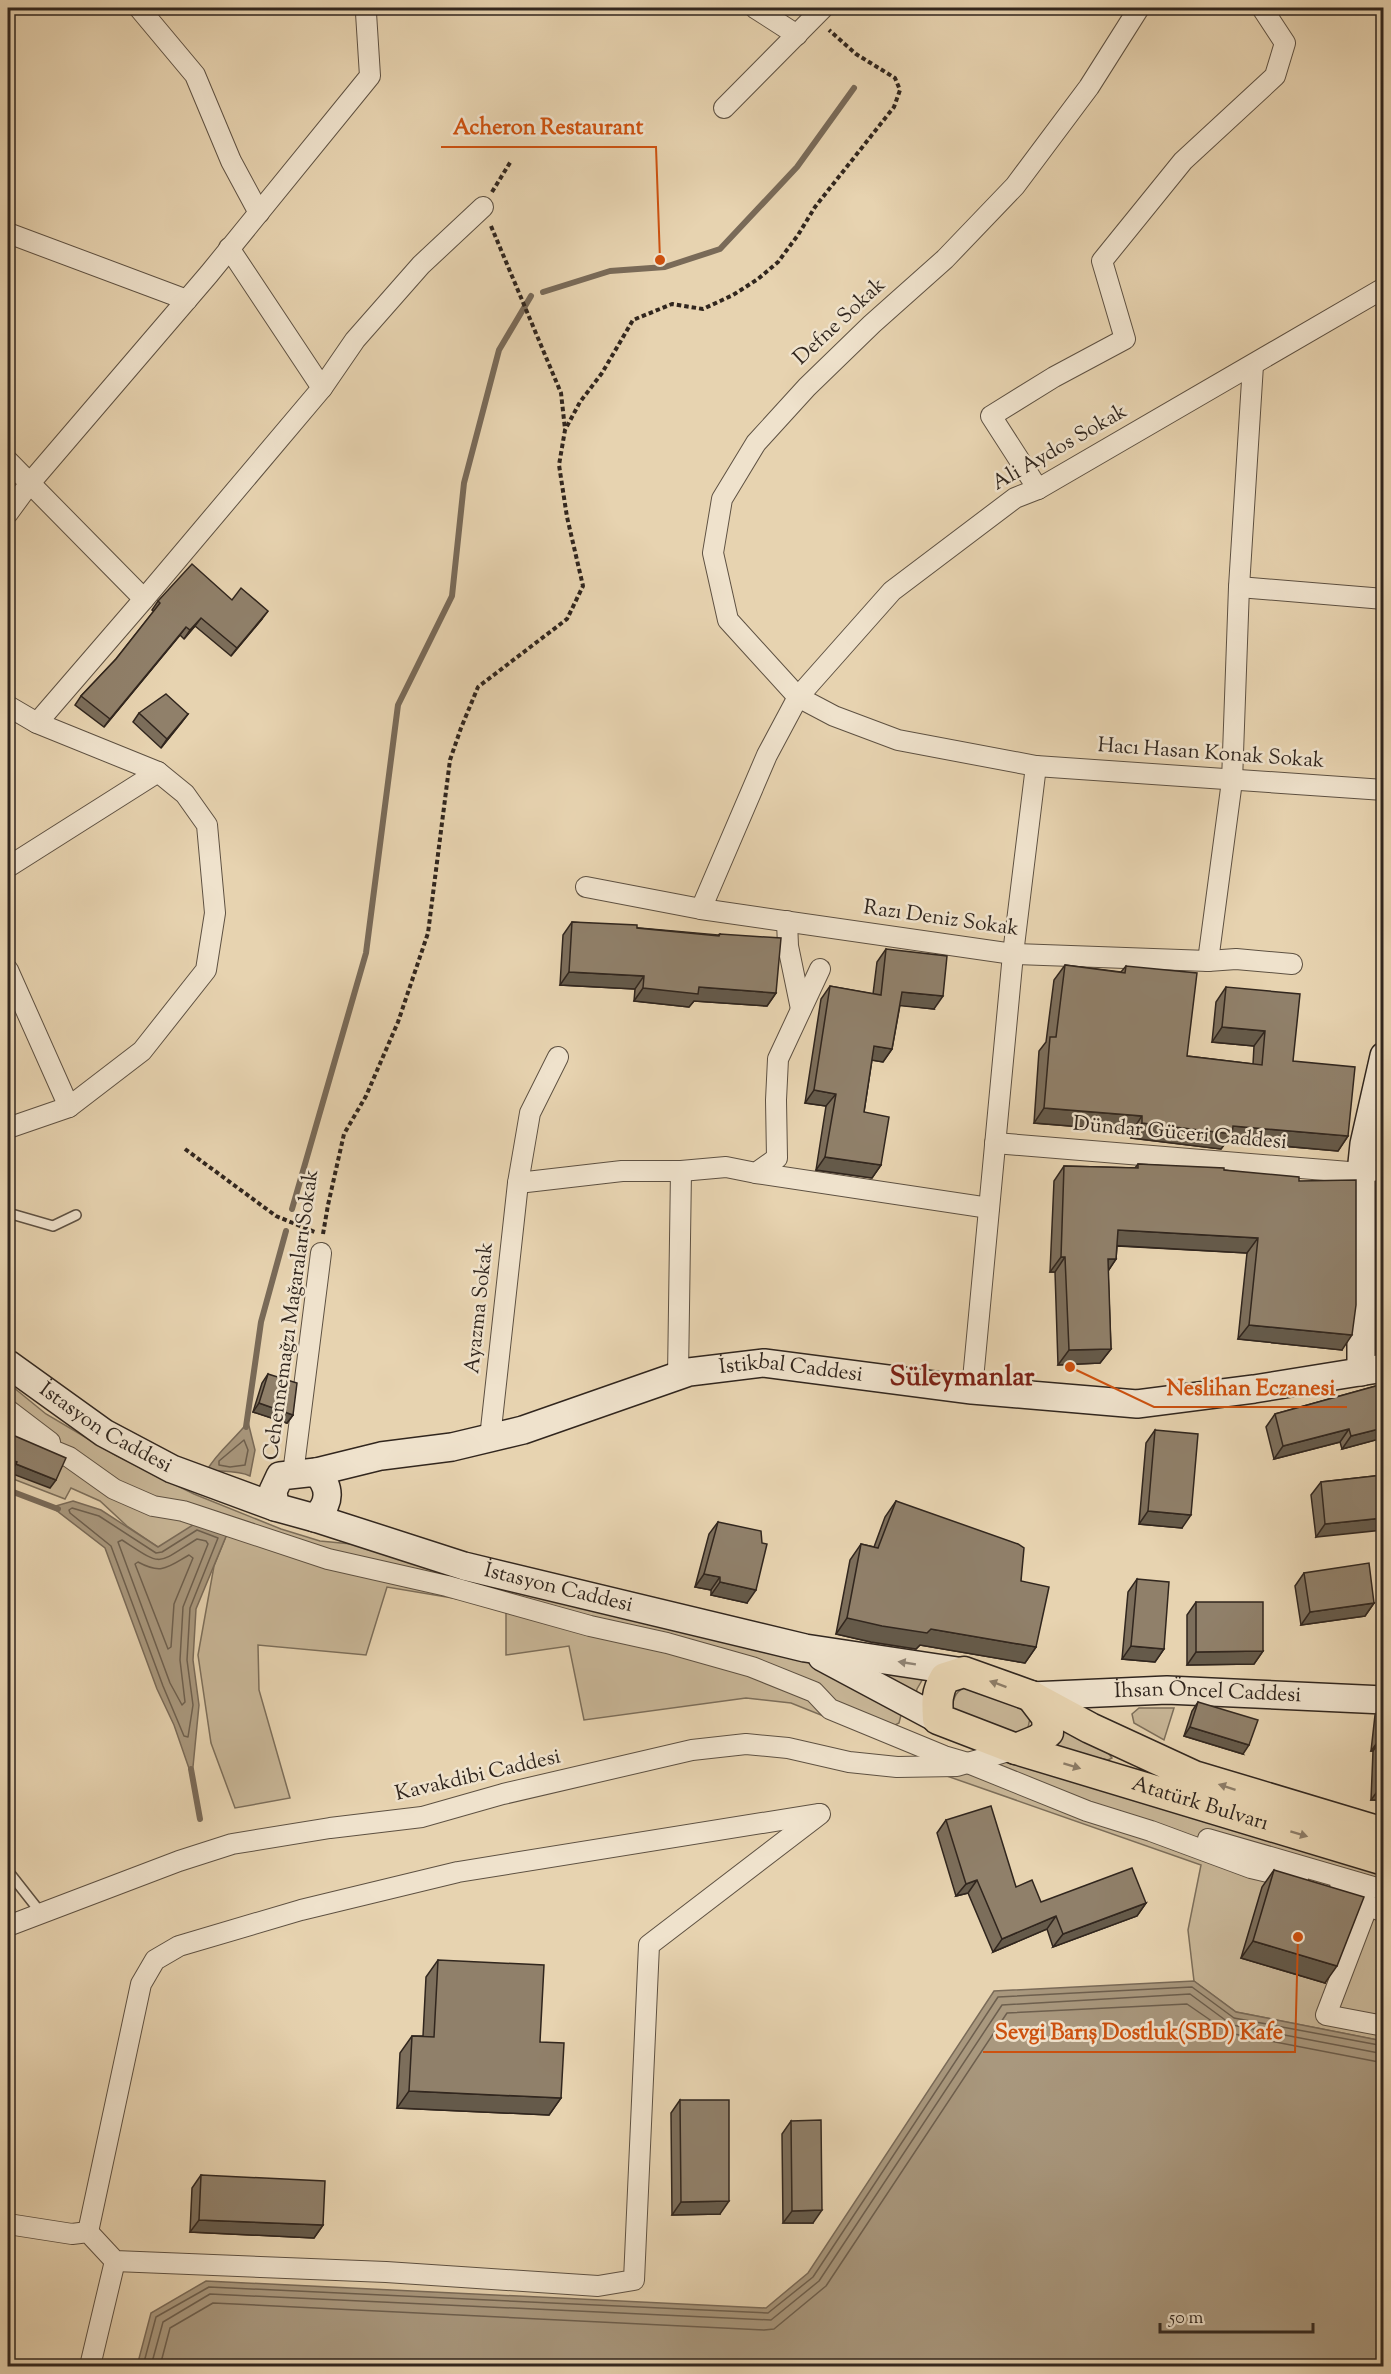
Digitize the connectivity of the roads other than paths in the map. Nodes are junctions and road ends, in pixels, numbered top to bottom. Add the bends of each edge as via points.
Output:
1 (139, 8) edge
2 (364, 8) edge
3 (755, 8) edge
4 (823, 8) edge
5 (1139, 8) edge
6 (1262, 8) edge
7 (797, 35) junction
8 (724, 108) dead end
9 (483, 207) road end
10 (259, 213) junction
11 (8, 233) edge
12 (229, 248) junction
13 (1383, 288) edge
14 (187, 300) junction
15 (1253, 365) junction
16 (322, 388) junction
17 (8, 460) edge
18 (30, 483) junction
19 (1038, 489) junction
20 (8, 513) edge
21 (1239, 587) junction
22 (144, 599) junction
23 (1383, 599) edge
24 (798, 697) junction
25 (8, 706) edge
26 (37, 723) junction
27 (1036, 766) junction
28 (158, 772) junction
29 (1232, 781) junction
30 (1383, 790) edge
31 (8, 867) edge
32 (586, 887) dead end
33 (701, 909) junction
34 (787, 921) junction
35 (1013, 954) junction
36 (1208, 962) junction
37 (1292, 964) dead end
38 (820, 969) dead end
39 (8, 970) edge
40 (801, 1009) junction
41 (1383, 1056) edge
42 (558, 1057) dead end
43 (69, 1107) junction
44 (8, 1128) edge
45 (995, 1143) junction
46 (681, 1171) junction
47 (1372, 1171) edge
48 (756, 1173) junction
49 (518, 1183) junction
50 (989, 1208) junction
51 (8, 1213) edge
52 (76, 1215) dead end
53 (322, 1244) road end
54 (8, 1364) edge
55 (1378, 1371) edge
56 (678, 1376) junction
57 (972, 1390) junction
58 (8, 1410) edge
59 (8, 1432) edge
60 (490, 1438) junction
61 (81, 1465) junction
62 (296, 1474) junction
63 (219, 1487) junction
64 (275, 1507) junction
65 (315, 1518) junction
66 (806, 1648) junction
67 (964, 1672) junction
68 (1031, 1696) junction
69 (1383, 1700) edge
70 (938, 1719) junction
71 (918, 1745) junction
72 (1016, 1749) junction
73 (974, 1765) junction
74 (897, 1767) junction
75 (1383, 1833) edge
76 (1383, 1860) edge
77 (8, 1871) edge
78 (1383, 1890) edge
79 (1376, 1909) edge
80 (41, 1913) junction
81 (8, 1926) edge
82 (1383, 2026) edge
83 (8, 2224) edge
84 (88, 2232) junction
85 (115, 2261) junction
86 (90, 2367) edge

1 - 10 street via 195,75 231,161
2 - 10 street via 370,76
3 - 7 street
4 - 7 street
5 - 24 street, Defne Sokak via 1089,87 1016,186 945,259 807,387 756,443 722,499 713,553 728,620
6 - 19 street via 1286,43 1275,76 1183,161 1102,261 1125,339 991,416
7 - 8 street
9 - 16 street via 421,265 355,340
10 - 12 street
11 - 14 street
12 - 14 street
12 - 16 street
13 - 15 street, Ali Aydos Sokak
14 - 18 street
15 - 19 street, Ali Aydos Sokak
15 - 21 street
16 - 22 street
17 - 18 street
18 - 20 street
18 - 22 street
19 - 24 street, Ali Aydos Sokak via 1015,498 892,591
21 - 23 street
21 - 29 street
22 - 26 street
24 - 27 street, Defne Sokak via 834,716 898,740
24 - 33 street, Ali Aydos Sokak via 767,755
25 - 26 street
26 - 28 street
27 - 29 street, Hacı Hasan Konak Sokak
27 - 35 street
28 - 31 street
28 - 43 street via 184,794 207,825 215,913 206,970 142,1052
29 - 30 street, Hacı Hasan Konak Sokak
29 - 36 street
32 - 33 street, Razı Deniz Sokak
33 - 34 street, Razı Deniz Sokak
34 - 35 street, Razı Deniz Sokak
34 - 40 street
35 - 36 street, Razı Deniz Sokak
35 - 45 street
36 - 37 street, Razı Deniz Sokak via 1236,959
38 - 40 street
39 - 43 street
40 - 48 street via 778,1059 777,1158
41 - 47 street via 1364,1144
42 - 49 street, Ayazma Sokak via 530,1113
43 - 44 street
45 - 47 street, Dündar Güceri Caddesi
45 - 50 street
46 - 48 street via 726,1167
46 - 49 street via 622,1171
46 - 56 street
47 - 55 street
48 - 50 street
49 - 60 street, Ayazma Sokak
50 - 57 street
51 - 52 lane via 53,1226
53 - 62 street, Cehennemağzı Mağaraları Sokak
54 - 63 street, İstasyon Caddesi via 104,1433 172,1469
55 - 57 street, İstikbal Caddesi via 1137,1404
56 - 57 street, İstikbal Caddesi via 764,1363
56 - 60 street, İstikbal Caddesi
58 - 61 street
59 - 61 street
60 - 62 street, İstikbal Caddesi
61 - 71 street via 114,1490 153,1506 183,1511 328,1559 447,1586 752,1667 814,1692 830,1708
62 - 63 street, İstikbal Caddesi
62 - 64 street via 273,1491
62 - 65 street via 327,1486 326,1504
63 - 64 street, İstasyon Caddesi
64 - 65 street, İstasyon Caddesi
65 - 66 street, İstasyon Caddesi via 464,1566
67 -> 66 street, İstasyon Caddesi
66 - 70 street, İstasyon Caddesi
68 -> 67 main road, Atatürk Bulvarı
67 - 70 main road via 945,1678 939,1687
68 - 69 street, İhsan Öncel Caddesi via 1167,1690
68 - 72 main road via 1047,1717 1048,1732
75 -> 68 main road, Atatürk Bulvarı via 1194,1776 1099,1733
70 - 71 street
70 - 72 main road, Atatürk Bulvarı
71 - 73 street
71 - 74 street
72 - 73 street
72 -> 76 main road, Atatürk Bulvarı
73 - 74 street, Kavakdibi Caddesi
73 - 78 street
73 - 79 street via 1087,1811 1251,1868 1315,1884
74 - 80 street, Kavakdibi Caddesi via 746,1744 692,1750 423,1817 232,1844
77 - 80 lane
79 - 82 street via 1326,2015
80 - 81 street, Kavakdibi Caddesi
83 - 84 street via 72,2234
84 - 85 street
84 - 85 street via 141,1984 155,1960 179,1946 301,1910 458,1872 820,1814 649,1945 634,2280 598,2286 386,2272
85 - 86 street

